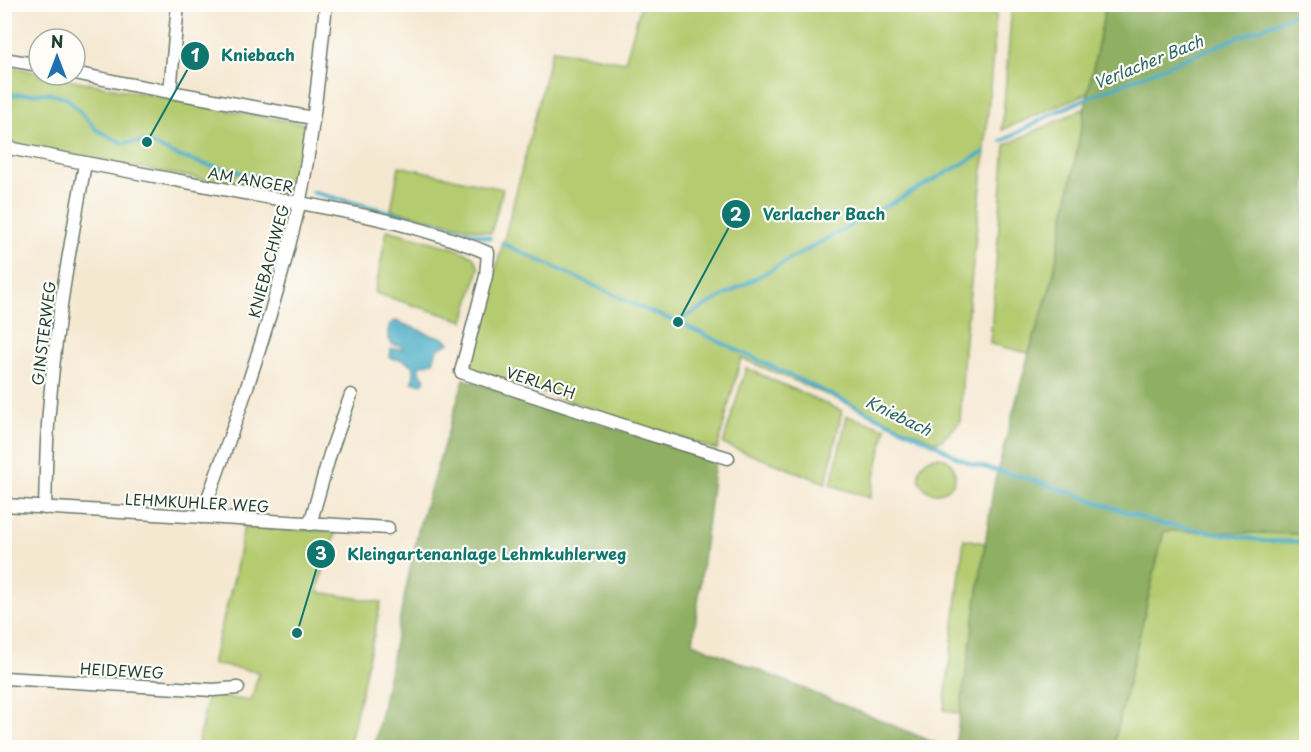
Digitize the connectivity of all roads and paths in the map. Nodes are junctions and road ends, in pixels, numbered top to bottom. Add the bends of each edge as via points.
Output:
1 (178, 4) edge
2 (326, 4) edge
3 (4, 59) edge
4 (27, 63) edge
5 (87, 75) edge
6 (170, 92) junction
7 (313, 118) junction
8 (4, 147) edge
9 (85, 164) junction
10 (300, 203) junction
11 (489, 253) joint
12 (351, 395) dead end
13 (728, 458) dead end
14 (4, 505) edge
15 (45, 507) junction
16 (201, 517) junction
17 (310, 524) junction
18 (388, 528) dead end
19 (4, 678) edge
20 (238, 688) dead end

1 - 6 street
2 - 7 street, KNIEBACHWEG
3 - 4 street
5 - 6 street
6 - 7 street
7 - 10 street, KNIEBACHWEG
8 - 9 street, AM ANGER
9 - 10 street, AM ANGER
9 - 15 street, GINSTERWEG via 58,329 49,411
10 - 11 street, AM ANGER via 439,234
10 - 16 street, KNIEBACHWEG via 271,313
11 - 13 street, VERLACH via 461,372
12 - 17 street
14 - 15 street, LEHMKUHLER WEG
15 - 16 street, LEHMKUHLER WEG
16 - 17 street, LEHMKUHLER WEG
17 - 18 street, LEHMKUHLER WEG
19 - 20 street, HEIDEWEG via 213,690

